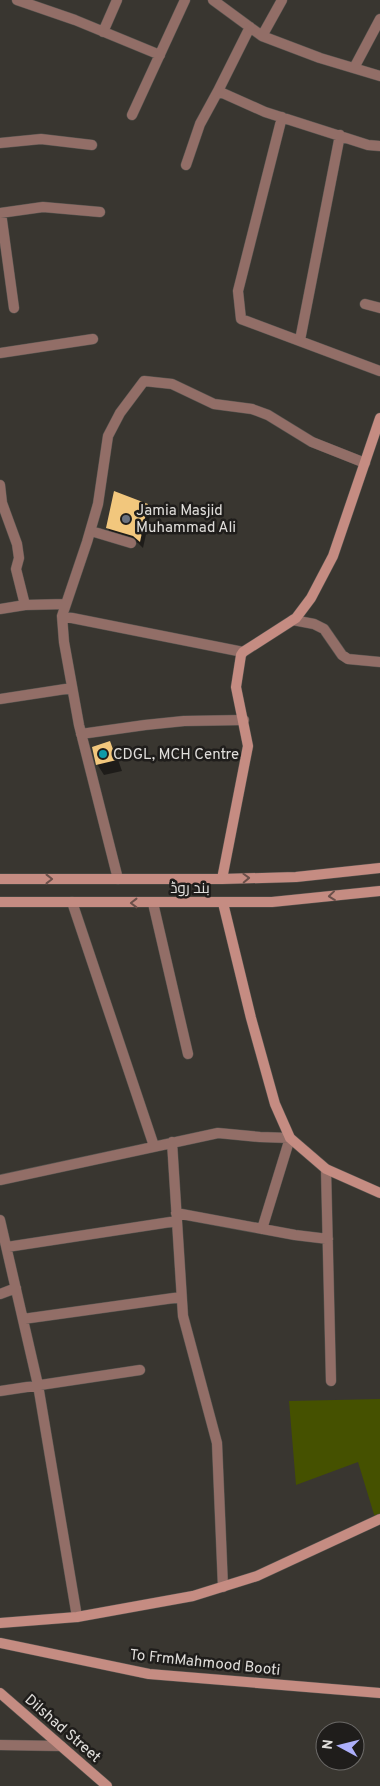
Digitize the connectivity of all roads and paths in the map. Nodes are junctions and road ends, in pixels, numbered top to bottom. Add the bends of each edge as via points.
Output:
1 (17, 0) edge
2 (117, 0) edge
3 (185, 0) edge
4 (213, 0) edge
5 (282, 0) edge
6 (42, 4) edge
7 (380, 19) edge
8 (250, 27) junction
9 (104, 32) junction
10 (262, 36) junction
11 (160, 55) junction
12 (354, 68) junction
13 (380, 76) edge
14 (218, 91) junction
15 (132, 115) dead end
16 (282, 117) junction
17 (340, 135) junction
18 (0, 142) edge
19 (92, 145) dead end
20 (380, 146) edge
21 (186, 165) dead end
22 (100, 212) dead end
23 (1, 213) edge
24 (365, 304) dead end
25 (14, 308) dead end
26 (380, 308) edge
27 (93, 339) dead end
28 (300, 340) junction
29 (0, 353) edge
30 (380, 371) edge
31 (380, 418) edge
32 (375, 446) edge
33 (365, 463) junction
34 (0, 485) edge
35 (90, 532) junction
36 (131, 543) dead end
37 (66, 604) junction
38 (25, 605) junction
39 (0, 609) edge
40 (62, 616) junction
41 (293, 620) junction
42 (244, 652) junction
43 (380, 662) edge
44 (72, 688) junction
45 (0, 699) edge
46 (244, 720) junction
47 (81, 734) junction
48 (380, 868) edge
49 (222, 878) junction
50 (118, 879) junction
51 (0, 880) edge
52 (380, 891) edge
53 (0, 902) edge
54 (72, 902) junction
55 (153, 902) junction
56 (223, 902) junction
57 (188, 1054) dead end
58 (290, 1138) junction
59 (172, 1142) junction
60 (154, 1146) junction
61 (326, 1169) junction
62 (0, 1180) edge
63 (380, 1192) edge
64 (177, 1217) junction
65 (0, 1220) edge
66 (262, 1228) junction
67 (328, 1238) junction
68 (6, 1247) junction
69 (16, 1288) junction
70 (0, 1294) edge
71 (181, 1297) junction
72 (23, 1320) junction
73 (140, 1370) dead end
74 (331, 1381) dead end
75 (38, 1386) junction
76 (0, 1391) edge
77 (380, 1519) edge
78 (223, 1587) junction
79 (77, 1618) junction
80 (0, 1623) edge
81 (0, 1643) edge
82 (0, 1693) edge
83 (380, 1693) edge
84 (0, 1745) edge
85 (61, 1746) junction
86 (107, 1786) edge

1 - 6 street
2 - 9 street
3 - 11 street
4 - 8 street
5 - 10 street
6 - 9 street
7 - 12 street
8 - 10 street
8 - 14 street
9 - 11 street
10 - 12 street
11 - 15 street
12 - 13 street
14 - 16 street
14 - 21 street via 200,124
16 - 17 street
16 - 28 street via 238,291 241,319
17 - 20 street
17 - 28 street
18 - 19 street via 41,138
22 - 23 street via 43,207
23 - 25 street
24 - 26 street
27 - 29 street
28 - 30 street
31 - 32 street
32 - 33 street
33 - 35 street via 312,442 252,409 214,404 172,384 144,381 120,413 108,436 98,504
33 - 41 street via 333,556 311,598
34 - 38 street via 2,502 17,544 19,558 16,569
35 - 36 street
35 - 37 street
37 - 38 street
37 - 40 street
38 - 39 street
40 - 42 street
40 - 44 street
41 - 42 street
41 - 43 street via 324,629 348,659
42 - 46 street via 236,687
44 - 45 street
44 - 47 street
46 - 47 street via 184,721
46 - 49 street via 248,746
47 - 50 street
49 -> 48 street, بند روڈ via 296,876
49 - 50 street, بند روڈ
51 -> 50 street, بند روڈ
52 -> 56 street, بند روڈ via 292,901
53 - 54 street, بند روڈ
55 -> 54 street, بند روڈ
54 - 60 street
55 - 56 street, بند روڈ
55 - 57 street
56 - 58 street via 262,1055
58 - 59 street via 218,1132
58 - 61 street
58 - 66 street
59 - 60 street
59 - 64 street
60 - 62 street
61 - 63 street
61 - 67 street
64 - 66 street
64 - 68 street
64 - 71 street
65 - 68 street
66 - 67 street
67 - 74 street
68 - 69 street
69 - 70 street
69 - 72 street
71 - 72 street
71 - 78 street via 183,1316 217,1443
72 - 75 street
73 - 75 street
75 - 76 street
75 - 79 street
77 - 78 street via 257,1576
78 - 79 street via 194,1596
79 - 80 street
81 - 83 street, To FrmMahmood Booti via 149,1674
82 - 85 street, Dilshad Street
84 - 85 street
85 - 86 street, Dilshad Street

